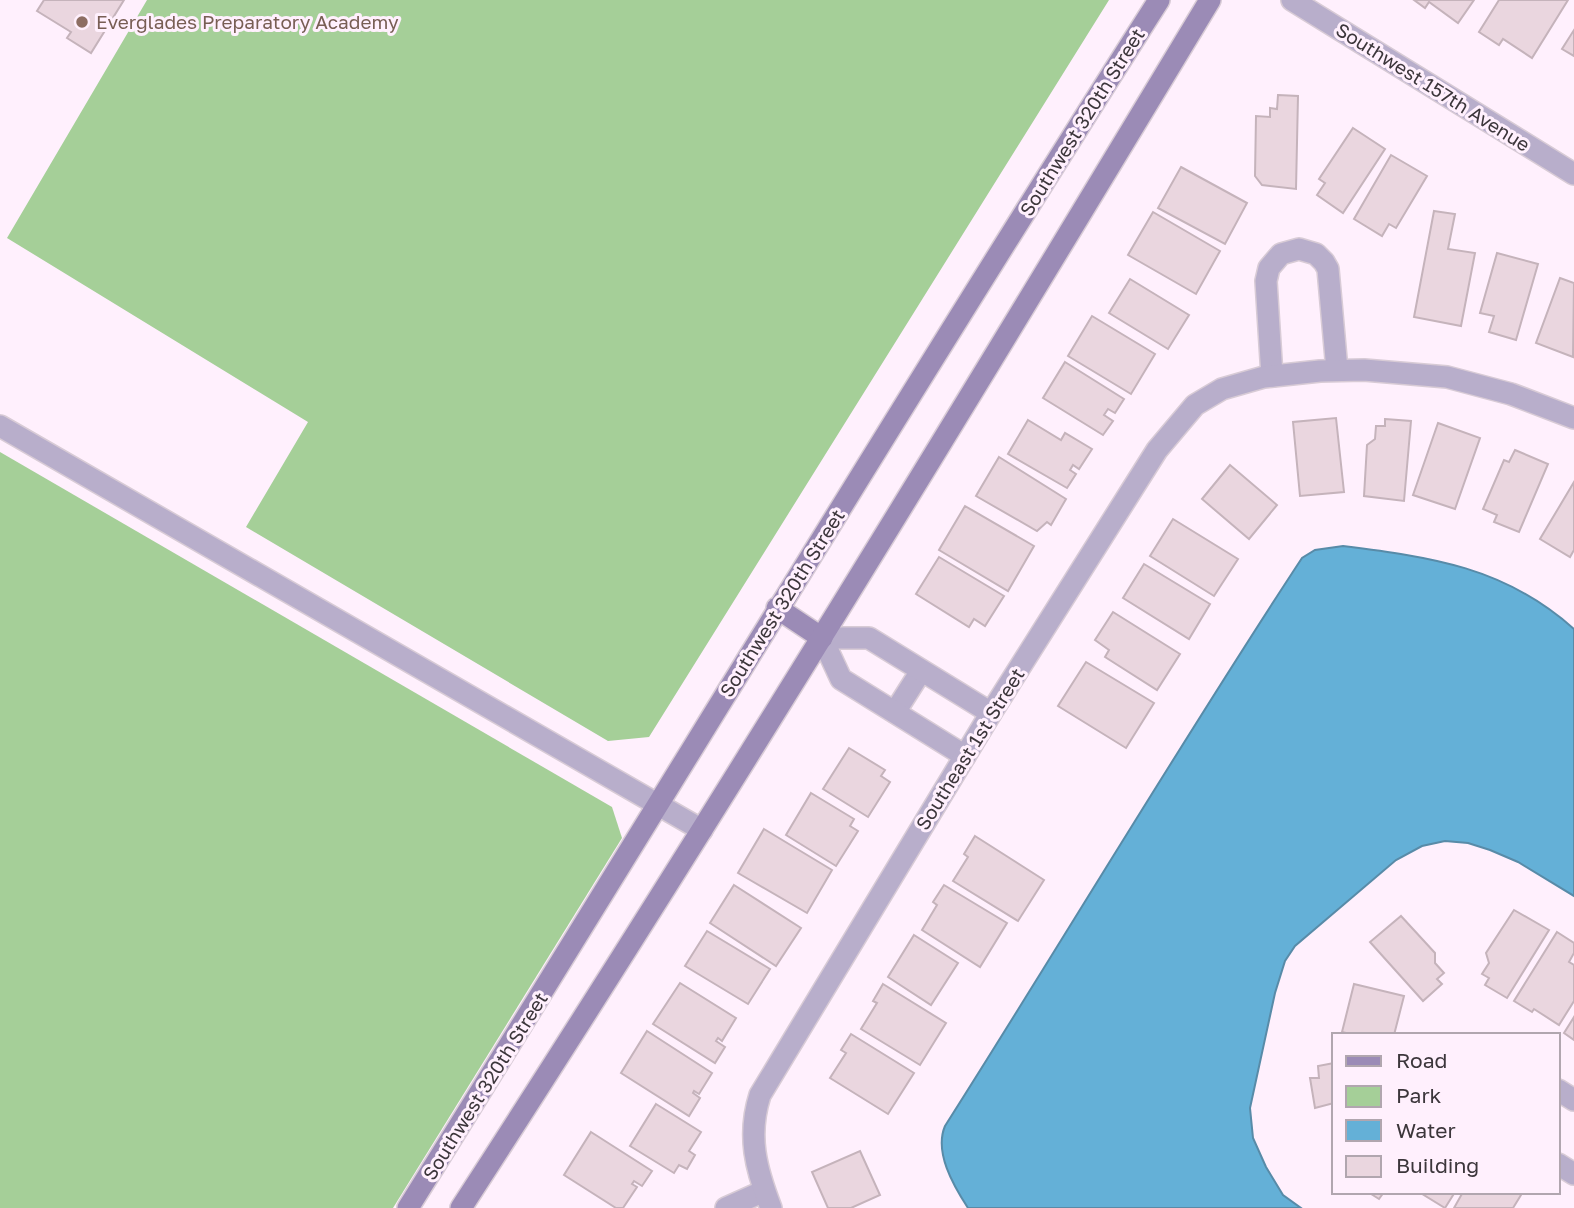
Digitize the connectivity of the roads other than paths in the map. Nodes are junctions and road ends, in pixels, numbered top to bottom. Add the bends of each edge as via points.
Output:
1 (1159, 0) edge
2 (1210, 0) edge
3 (1292, 0) edge
4 (1574, 174) edge
5 (1337, 370) junction
6 (1272, 376) junction
7 (1574, 418) edge
8 (0, 426) edge
9 (777, 608) junction
10 (822, 638) junction
11 (922, 671) junction
12 (895, 712) junction
13 (991, 713) junction
14 (965, 756) junction
15 (660, 804) junction
16 (702, 830) junction
17 (768, 1200) edge
18 (408, 1208) edge
19 (461, 1208) edge
20 (726, 1208) edge

1 - 9 street, Southwest 320th Street
2 - 10 street
3 - 4 street, Southwest 157th Avenue
5 - 6 street, Southeast 1st Street
5 - 6 street via 1328,269 1316,254 1293,249 1278,256 1267,272
5 - 7 street, Southeast 1st Street via 1447,377
6 - 13 street, Southeast 1st Street via 1208,396 1173,428
8 - 15 street
9 - 10 street
9 - 15 street, Southwest 320th Street
10 - 11 street via 869,638
10 - 12 street via 841,679
10 - 16 street
11 - 12 street
11 - 13 street
12 - 14 street
13 - 14 street, Southeast 1st Street
14 - 17 street, Southeast 1st Street via 760,1094 752,1133
15 - 16 street
15 - 18 street, Southwest 320th Street
16 - 19 street
17 - 20 street

